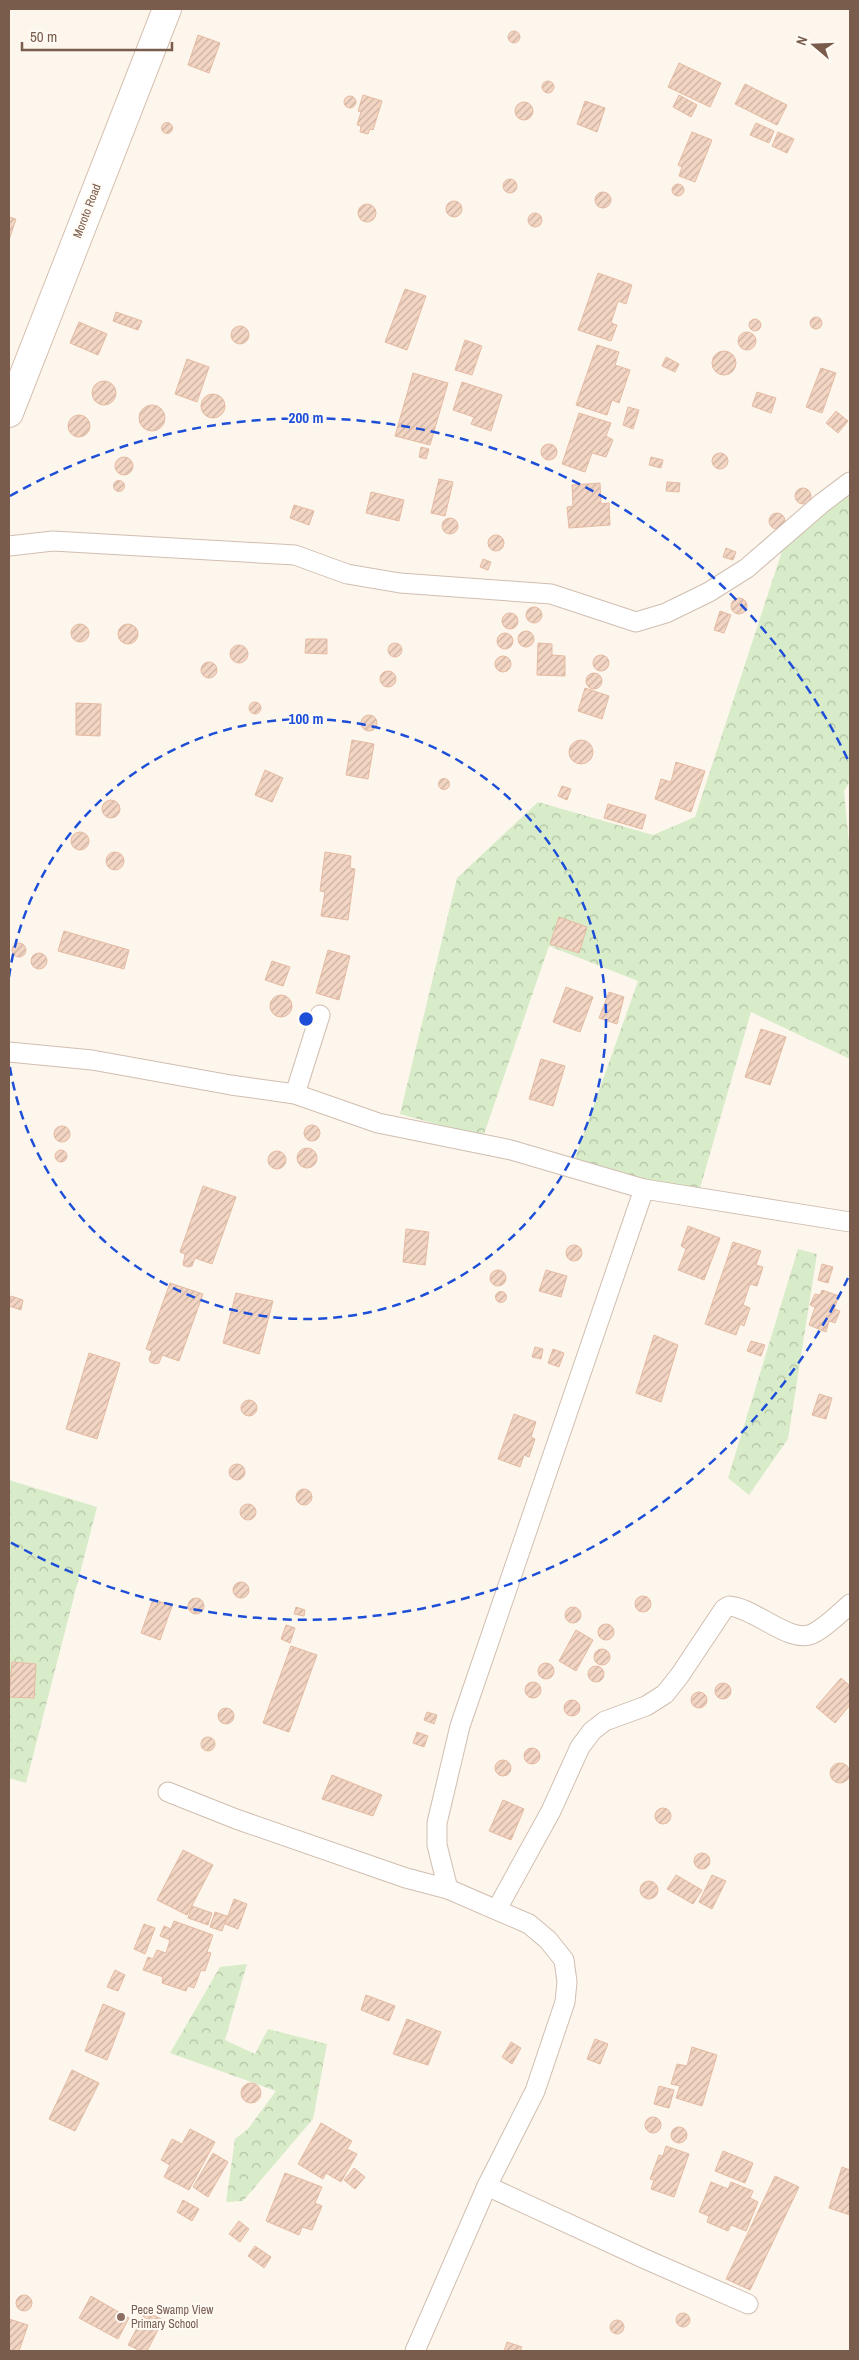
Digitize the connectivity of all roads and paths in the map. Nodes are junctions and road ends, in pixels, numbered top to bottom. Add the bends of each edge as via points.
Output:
1 (167, 9) edge
2 (9, 413) edge
3 (850, 482) edge
4 (9, 546) edge
5 (320, 1015) dead end
6 (9, 1052) edge
7 (295, 1094) junction
8 (644, 1189) junction
9 (850, 1222) edge
10 (850, 1604) edge
11 (168, 1792) dead end
12 (448, 1889) junction
13 (497, 1909) junction
14 (487, 2186) junction
15 (748, 2304) dead end
16 (415, 2351) edge

1 - 2 main road, Moroto Road
3 - 4 street via 747,568 709,592 666,613 636,622 551,594 391,581 347,574 295,556 53,541
5 - 7 street
6 - 7 street via 92,1060
7 - 8 street via 378,1122 511,1150
8 - 9 street
8 - 12 street via 460,1726 437,1823 437,1845
10 - 13 street via 813,1634 801,1637 741,1607 729,1606 724,1610 665,1694 646,1706 605,1721 592,1731 580,1747 551,1810
11 - 12 street via 406,1878
12 - 13 street
13 - 14 street via 529,1924 548,1940 564,1960 567,1982 565,2002 536,2091
14 - 15 street
14 - 16 street

